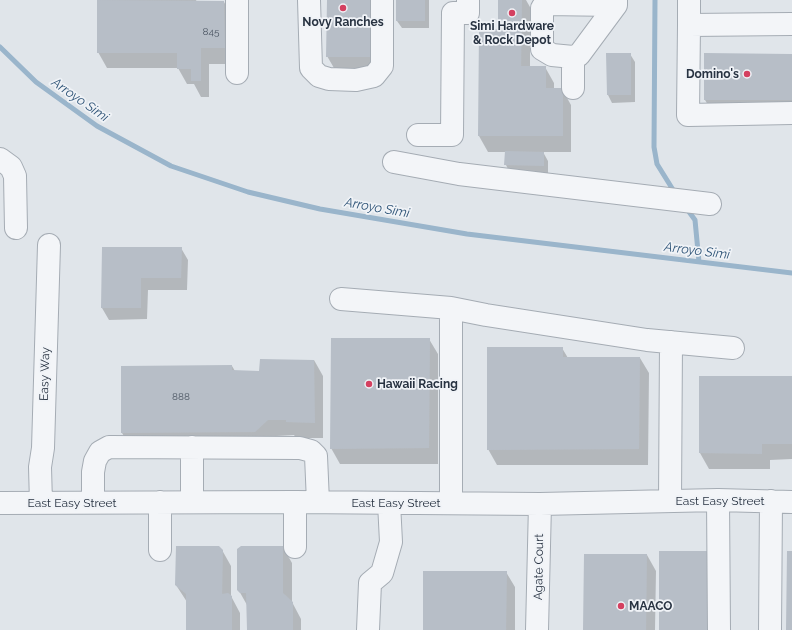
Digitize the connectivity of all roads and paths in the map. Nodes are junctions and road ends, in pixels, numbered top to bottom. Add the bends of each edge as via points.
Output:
1 (237, 0) edge
2 (309, 0) edge
3 (382, 0) edge
4 (468, 0) edge
5 (689, 0) edge
6 (616, 2) edge
7 (792, 24) edge
8 (689, 25) junction
9 (573, 57) junction
10 (237, 72) dead end
11 (573, 88) dead end
12 (792, 113) edge
13 (418, 135) dead end
14 (0, 159) edge
15 (394, 162) dead end
16 (691, 201) dead end
17 (16, 228) dead end
18 (49, 245) dead end
19 (342, 299) dead end
20 (451, 308) junction
21 (671, 342) junction
22 (733, 348) dead end
23 (192, 447) junction
24 (670, 500) junction
25 (718, 500) junction
26 (93, 502) junction
27 (160, 502) junction
28 (192, 502) junction
29 (296, 502) junction
30 (318, 502) junction
31 (782, 502) edge
32 (41, 503) junction
33 (389, 503) junction
34 (451, 503) junction
35 (0, 504) edge
36 (540, 504) junction
37 (295, 547) dead end
38 (160, 550) dead end
39 (368, 630) edge
40 (537, 630) edge
41 (719, 630) edge
42 (770, 630) edge

1 - 10 street
2 - 3 street via 311,68 319,76 329,79 356,80 374,76 382,66
4 - 13 street via 468,13 453,13 452,135
5 - 8 street
6 - 9 street via 579,56
6 - 9 street via 545,4 542,8 542,49 552,56
7 - 8 street
8 - 12 street via 688,115
9 - 11 street
14 - 17 street via 11,167 16,176
15 - 16 street via 459,174
18 - 32 street, Easy Way via 43,448 40,467
19 - 20 street
20 - 21 street
20 - 34 street
21 - 22 street
21 - 24 street
23 - 26 street via 109,447 100,452 95,461
23 - 28 street
23 - 30 street via 300,448 311,451 318,462
24 - 25 street, East Easy Street
24 - 36 street, East Easy Street
25 - 31 street, East Easy Street
25 - 41 street
26 - 27 street, East Easy Street
26 - 32 street, East Easy Street
27 - 28 street, East Easy Street
27 - 38 street
28 - 29 street, East Easy Street
29 - 30 street, East Easy Street
29 - 37 street
30 - 33 street, East Easy Street
31 - 42 street
32 - 35 street, East Easy Street
33 - 34 street, East Easy Street
33 - 39 street via 391,542 382,573 370,583
34 - 36 street, East Easy Street
36 - 40 street, Agate Court

